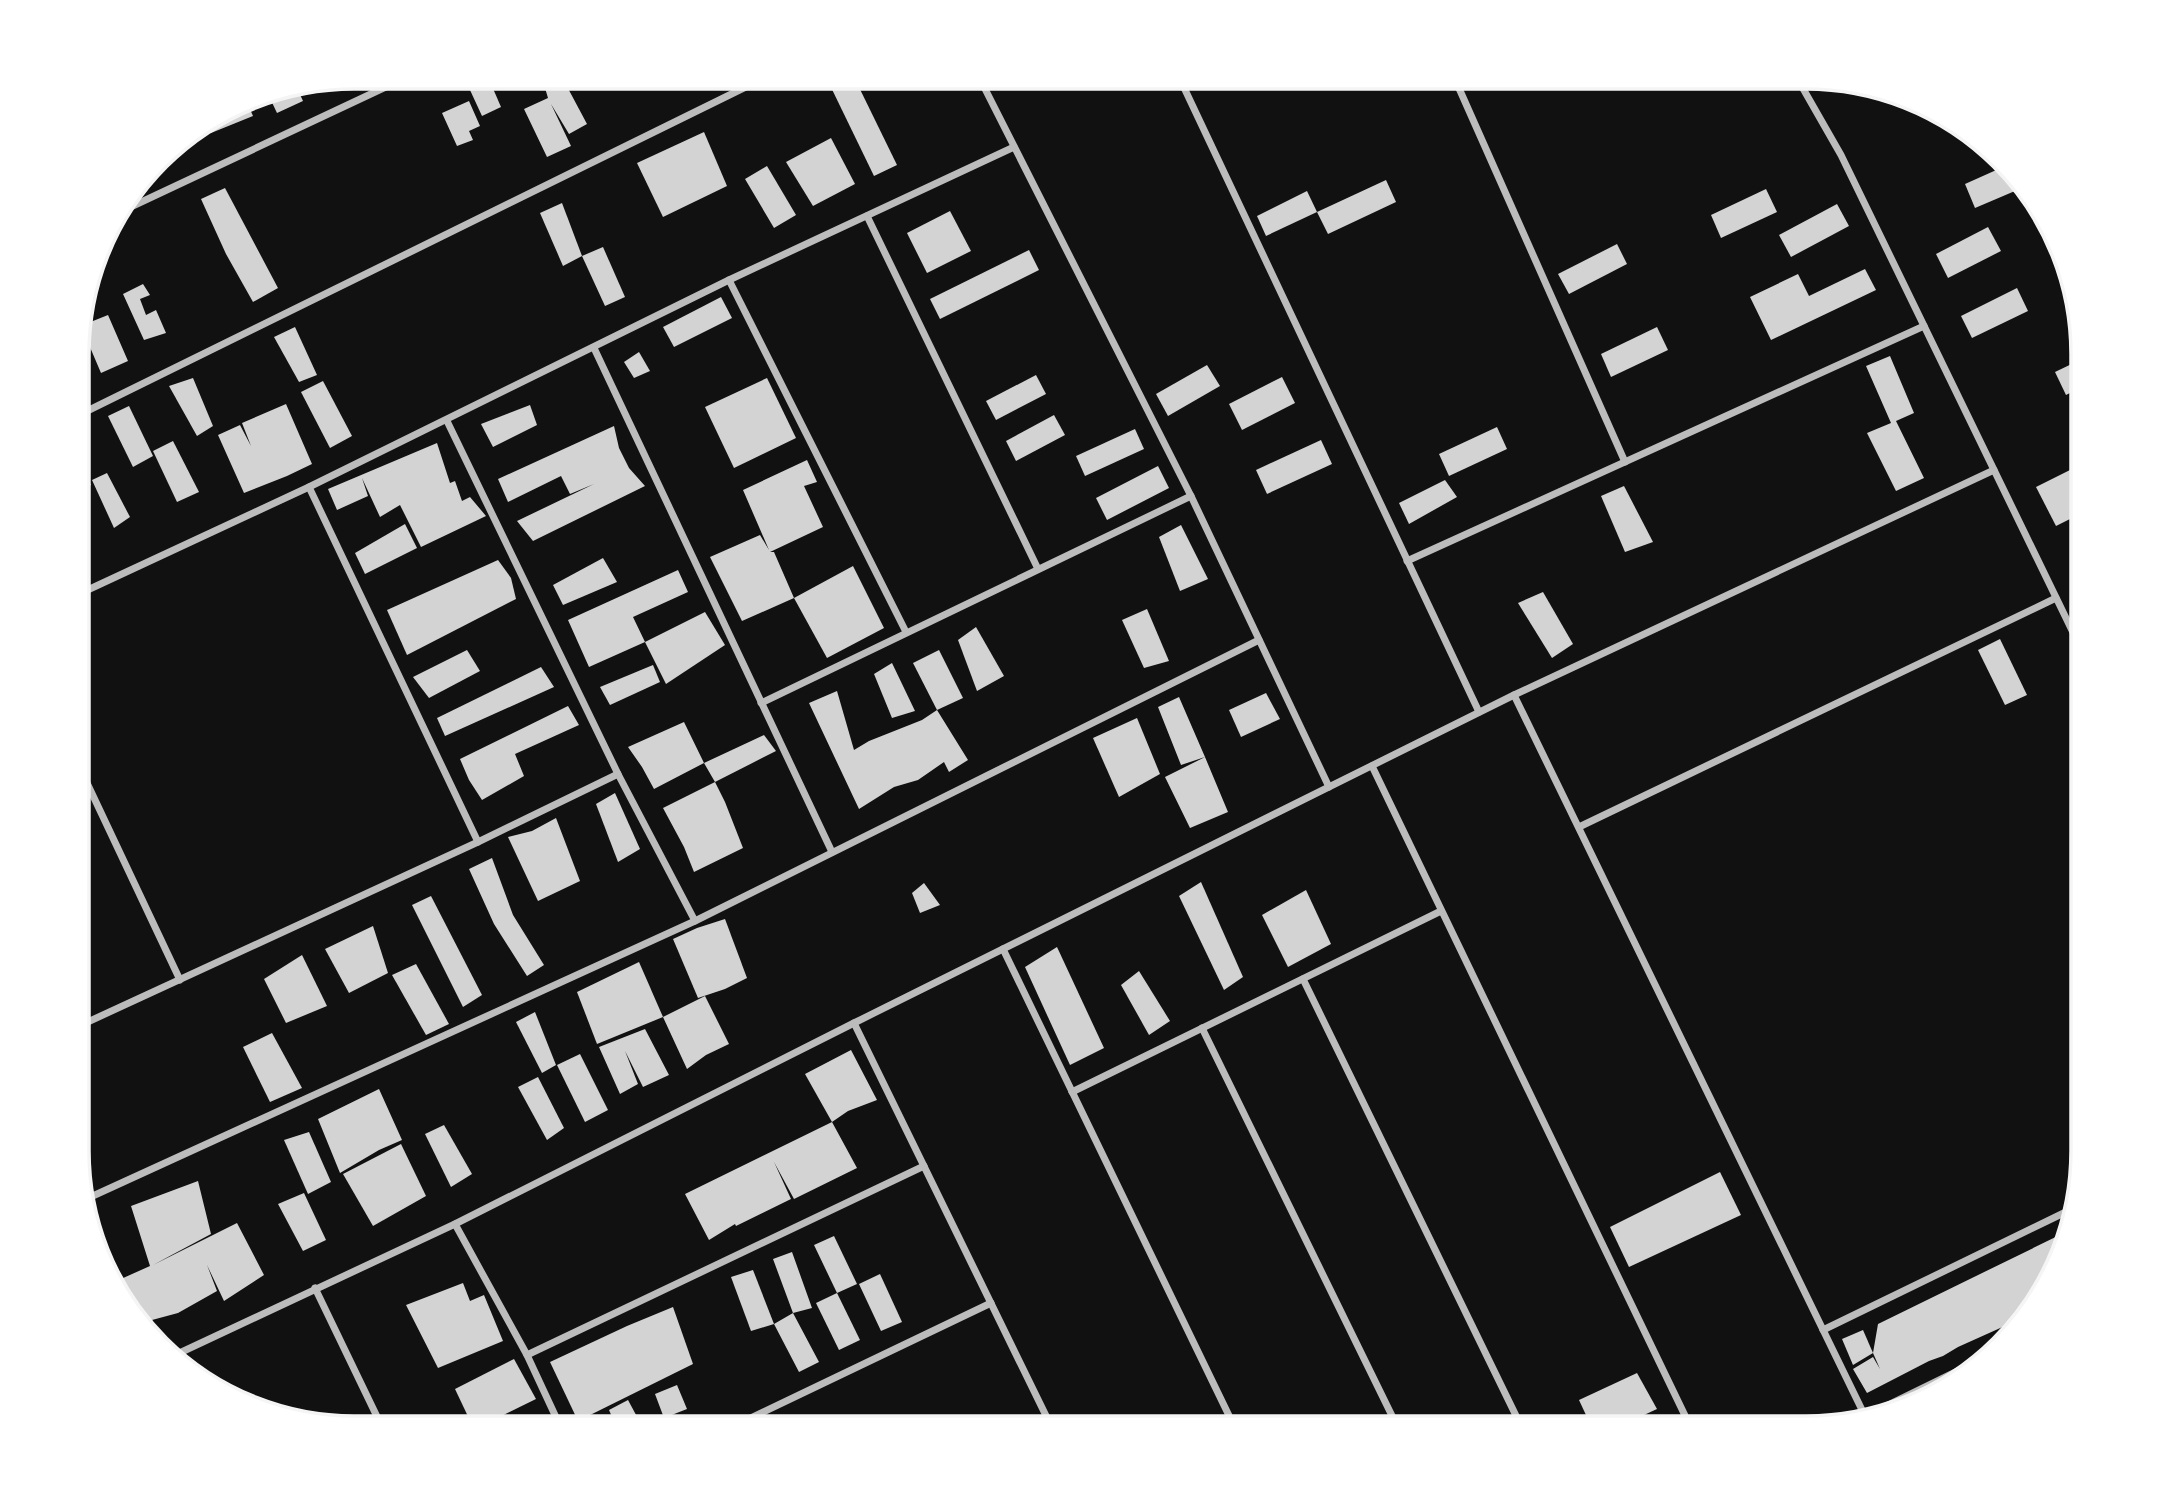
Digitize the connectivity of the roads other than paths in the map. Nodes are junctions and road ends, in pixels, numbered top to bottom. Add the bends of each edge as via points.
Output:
1 (381, 89) edge
2 (742, 89) edge
3 (985, 89) edge
4 (1185, 89) edge
5 (1459, 89) edge
6 (1803, 89) edge
7 (1014, 147) junction
8 (136, 205) edge
9 (867, 216) junction
10 (729, 280) junction
11 (1924, 327) junction
12 (594, 348) junction
13 (89, 410) edge
14 (447, 421) junction
15 (1625, 462) junction
16 (1994, 470) junction
17 (309, 487) junction
18 (1191, 496) junction
19 (1407, 562) junction
20 (1038, 569) junction
21 (89, 589) edge
22 (2056, 598) junction
23 (2071, 629) edge
24 (906, 632) junction
25 (1259, 640) junction
26 (1514, 695) junction
27 (761, 703) junction
28 (1479, 712) junction
29 (1371, 766) junction
30 (618, 774) junction
31 (89, 787) edge
32 (1329, 787) junction
33 (1579, 827) junction
34 (478, 842) junction
35 (832, 852) junction
36 (1441, 911) junction
37 (695, 921) junction
38 (1003, 949) junction
39 (1303, 979) junction
40 (180, 980) junction
41 (89, 1021) edge
42 (853, 1023) junction
43 (1202, 1028) junction
44 (1072, 1092) junction
45 (924, 1166) junction
46 (93, 1196) edge
47 (2063, 1213) edge
48 (455, 1224) junction
49 (315, 1289) junction
50 (991, 1303) junction
51 (1823, 1330) junction
52 (182, 1352) edge
53 (527, 1355) junction
54 (1862, 1410) edge
55 (377, 1416) edge
56 (556, 1416) edge
57 (760, 1416) edge
58 (1046, 1416) edge
59 (1229, 1416) edge
60 (1392, 1416) edge
61 (1516, 1416) edge
62 (1683, 1416) edge

1 - 8 street
2 - 13 street
3 - 7 street
4 - 19 street
5 - 15 street
6 - 11 street
7 - 9 street
7 - 18 street
9 - 10 street
9 - 20 street
10 - 12 street
10 - 24 street
11 - 15 street
11 - 16 street
12 - 14 street
12 - 27 street
14 - 17 street
14 - 30 street
15 - 19 street
16 - 22 street
16 - 26 street
17 - 21 street
17 - 34 street
18 - 20 street
18 - 25 street
19 - 28 street
20 - 24 street
22 - 23 street
22 - 33 street
24 - 27 street
25 - 32 street
25 - 35 street
26 - 28 street
26 - 33 street
27 - 35 street
28 - 29 street
29 - 32 street
29 - 36 street
30 - 34 street
30 - 37 street
31 - 40 street
32 - 38 street
33 - 51 street
34 - 40 street
35 - 37 street
36 - 39 street
36 - 62 street
37 - 46 street
38 - 42 street
38 - 44 street
39 - 43 street
39 - 61 street
40 - 41 street
42 - 45 street
42 - 48 street
43 - 44 street
43 - 60 street
44 - 59 street
45 - 50 street
45 - 53 street
47 - 51 street
48 - 49 street
48 - 53 street
49 - 52 street
49 - 55 street
50 - 57 street
50 - 58 street
51 - 54 street
53 - 56 street

